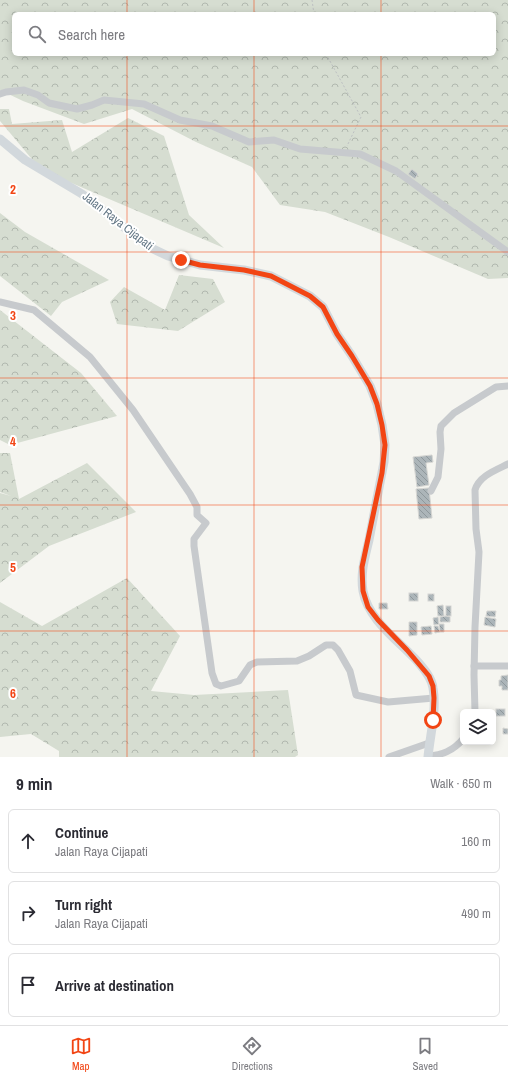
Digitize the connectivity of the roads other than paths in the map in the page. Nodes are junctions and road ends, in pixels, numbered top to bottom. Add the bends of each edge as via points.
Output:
1 (0, 94) edge
2 (0, 139) edge
3 (508, 252) edge
4 (0, 302) edge
5 (508, 386) edge
6 (508, 464) edge
7 (430, 491) dead end
8 (474, 666) junction
9 (508, 666) edge
10 (434, 698) junction
11 (475, 709) edge
12 (460, 742) edge
13 (429, 743) junction
14 (389, 757) edge
15 (428, 757) edge

1 - 3 street via 24,90 38,95 49,103 78,109 104,100 144,104 180,120 212,126 249,142 274,140 300,149 360,154 396,171
2 - 10 main road, Jalan Raya Cijapati via 25,160 75,188 158,252 200,265 271,276 310,296 323,307 370,386 377,404 385,445 384,462 362,567 363,591 368,607 378,620 429,676
4 - 10 street via 34,310 90,358 133,410 190,494 197,507 197,515 206,523 194,539 194,546 212,673 216,684 220,686 239,681 250,665 256,662 302,659 329,644 344,658 350,671 354,692 358,695 388,702
5 - 7 street via 496,387 454,413 441,426 438,477
6 - 8 street via 482,478 475,490 479,552
8 - 9 street
8 - 11 street
10 - 13 main road, Jalan Raya Cijapati
12 - 15 street via 452,750
13 - 14 street
13 - 15 main road, Jalan Raya Cijapati

